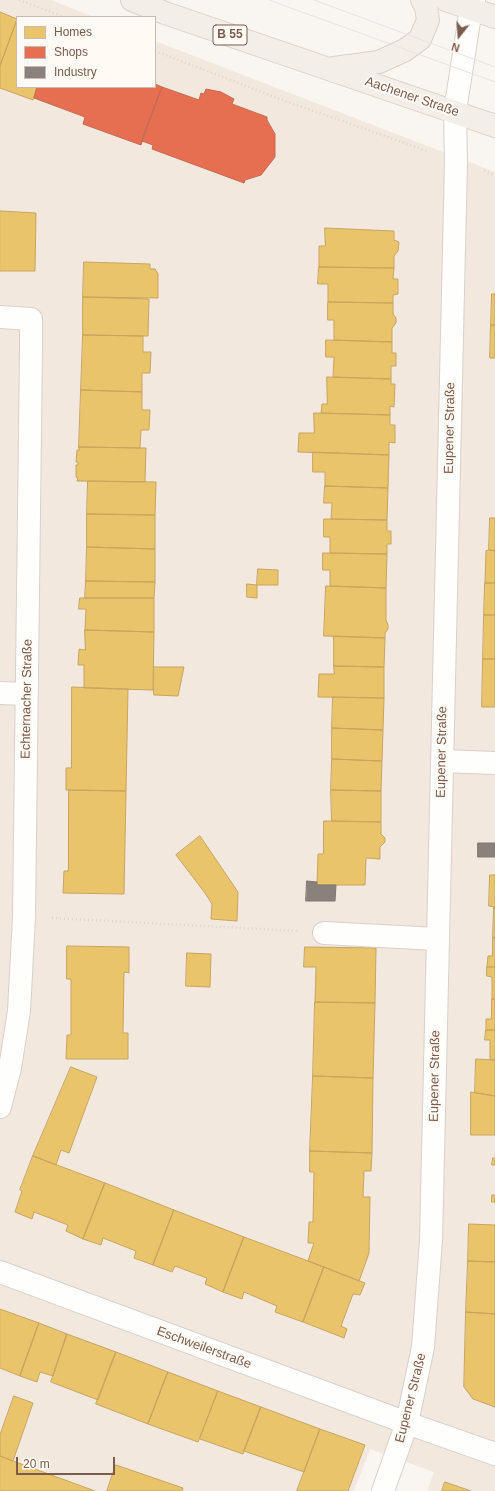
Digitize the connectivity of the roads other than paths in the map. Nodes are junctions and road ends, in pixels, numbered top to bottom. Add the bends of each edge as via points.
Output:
1 (132, 0) edge
2 (422, 0) edge
3 (446, 0) edge
4 (472, 4) edge
5 (495, 17) edge
6 (328, 68) junction
7 (455, 112) junction
8 (495, 126) edge
9 (0, 318) edge
10 (0, 693) edge
11 (26, 694) junction
12 (442, 761) junction
13 (495, 763) edge
14 (324, 933) road end
15 (437, 939) junction
16 (0, 1107) edge
17 (0, 1272) edge
18 (408, 1423) junction
19 (495, 1454) edge
20 (383, 1491) edge

1 - 6 main road, Aachener Straße / B 55
2 - 6 main road, Aachener Straße via 428,20 420,39 405,50 379,62
3 - 4 main road
4 - 5 main road
4 - 7 street, Eupener Straße
6 - 7 main road, Aachener Straße / B 55
7 - 8 main road, Aachener Straße / B 55
7 - 12 street, Eupener Straße via 456,162
9 - 11 street, Echternacher Straße via 31,319
10 - 11 street
11 - 16 street, Echternacher Straße via 24,917 19,1011 10,1068
12 - 13 street
12 - 15 street, Eupener Straße
14 - 15 street
15 - 18 street, Eupener Straße via 431,1240 423,1347
17 - 18 street, Eschweilerstraße
18 - 19 street, Eschweilerstraße
18 - 20 street, Eupener Straße

